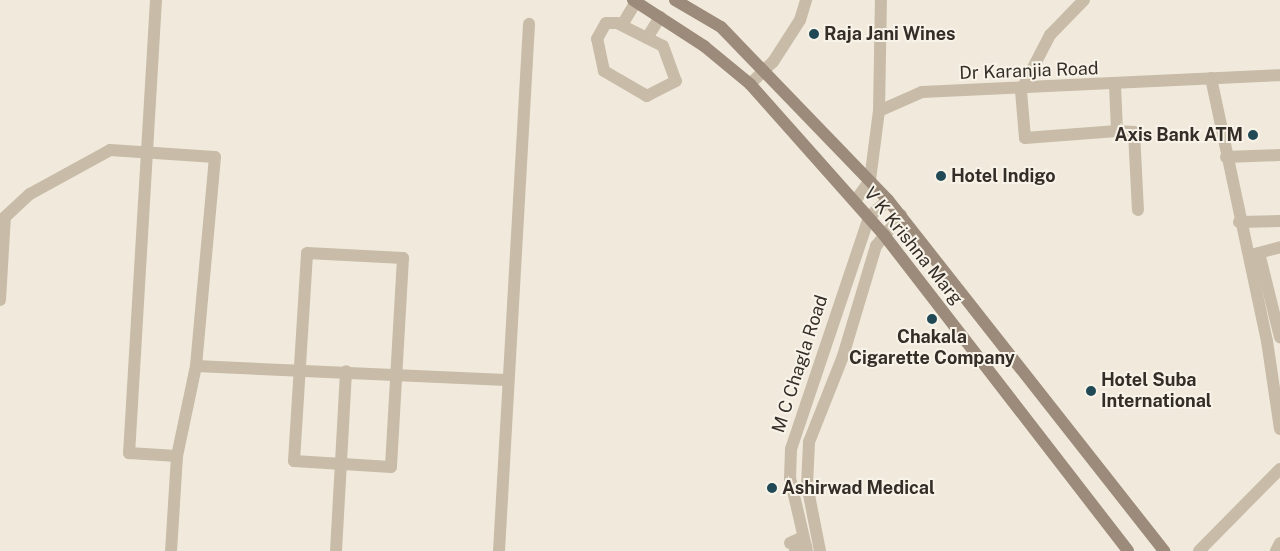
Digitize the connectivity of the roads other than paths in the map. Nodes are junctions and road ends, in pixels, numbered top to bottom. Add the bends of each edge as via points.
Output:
1 (156, 0) edge
2 (675, 0) edge
3 (806, 0) edge
4 (881, 0) edge
5 (1084, 0) edge
6 (634, 1) edge
7 (660, 17) junction
8 (529, 24) dead end
9 (622, 26) junction
10 (647, 38) junction
11 (766, 71) junction
12 (1280, 75) edge
13 (1211, 78) junction
14 (750, 84) junction
15 (1115, 85) junction
16 (1021, 91) junction
17 (879, 111) junction
18 (1117, 131) junction
19 (147, 152) junction
20 (1280, 154) edge
21 (1226, 157) junction
22 (870, 180) junction
23 (888, 200) junction
24 (854, 201) junction
25 (1138, 210) dead end
26 (901, 215) junction
27 (2, 217) edge
28 (869, 217) junction
29 (1280, 221) edge
30 (1239, 222) junction
31 (884, 235) junction
32 (1280, 247) edge
33 (1254, 254) junction
34 (0, 286) edge
35 (1263, 294) junction
36 (0, 300) edge
37 (1280, 337) edge
38 (1267, 341) junction
39 (196, 366) junction
40 (300, 368) junction
41 (346, 371) junction
42 (397, 374) junction
43 (506, 380) junction
44 (798, 427) junction
45 (1280, 429) edge
46 (813, 432) junction
47 (177, 456) junction
48 (341, 464) junction
49 (790, 464) junction
50 (806, 467) junction
51 (1280, 469) edge
52 (1280, 543) edge
53 (800, 546) edge
54 (171, 551) edge
55 (336, 551) edge
56 (499, 551) edge
57 (820, 551) edge
58 (1128, 551) edge
59 (1164, 551) edge
60 (1199, 551) edge
61 (1276, 551) edge

1 - 19 street
2 - 11 main road, V K Krishna Marg via 721,27
3 - 11 street via 800,20
4 - 17 street
5 - 16 street via 1050,35
6 - 7 main road, V K Krishna Marg
6 - 9 street
7 - 10 street
7 - 14 main road, V K Krishna Marg via 704,46
8 - 43 street
9 - 10 street
9 - 10 street via 610,22 600,27 597,39 602,68 647,96 677,78 666,48
11 - 14 street
11 - 22 main road, V K Krishna Marg
12 - 13 street, Dr Karanjia Road
13 - 15 street, Dr Karanjia Road
13 - 21 street
14 - 24 main road, V K Krishna Marg
15 - 16 street, Dr Karanjia Road
15 - 18 street
16 - 17 street, Dr Karanjia Road via 922,92
16 - 18 street via 1025,138
17 - 22 street
18 - 25 street via 1134,132
19 - 27 street via 110,150 96,156 30,194
19 - 39 street via 215,156
19 - 47 street via 129,453
20 - 21 street
21 - 30 street
22 - 23 main road, V K Krishna Marg
22 - 24 street
23 - 26 main road, V K Krishna Marg
23 - 28 street, M C Chagla Road
24 - 28 main road, V K Krishna Marg
26 - 31 street
26 - 59 main road, V K Krishna Marg
27 - 34 street
28 - 31 main road, V K Krishna Marg
28 - 44 street, M C Chagla Road
29 - 30 street
30 - 33 street
31 - 46 street via 876,246 843,356
31 - 58 main road, V K Krishna Marg
32 - 33 street
33 - 35 street
34 - 36 street
35 - 37 street
35 - 38 street
37 - 38 street
38 - 45 street
39 - 40 street
39 - 47 street
40 - 41 street
40 - 42 street via 306,253 403,258
40 - 48 street via 294,461
41 - 42 street
41 - 48 street
42 - 43 street
42 - 48 street via 391,467
43 - 56 street
44 - 46 street
44 - 49 street, M C Chagla Road
46 - 50 street
47 - 54 street
48 - 55 street
49 - 50 street
49 - 53 street, M C Chagla Road
50 - 57 street
51 - 60 street
52 - 61 street

